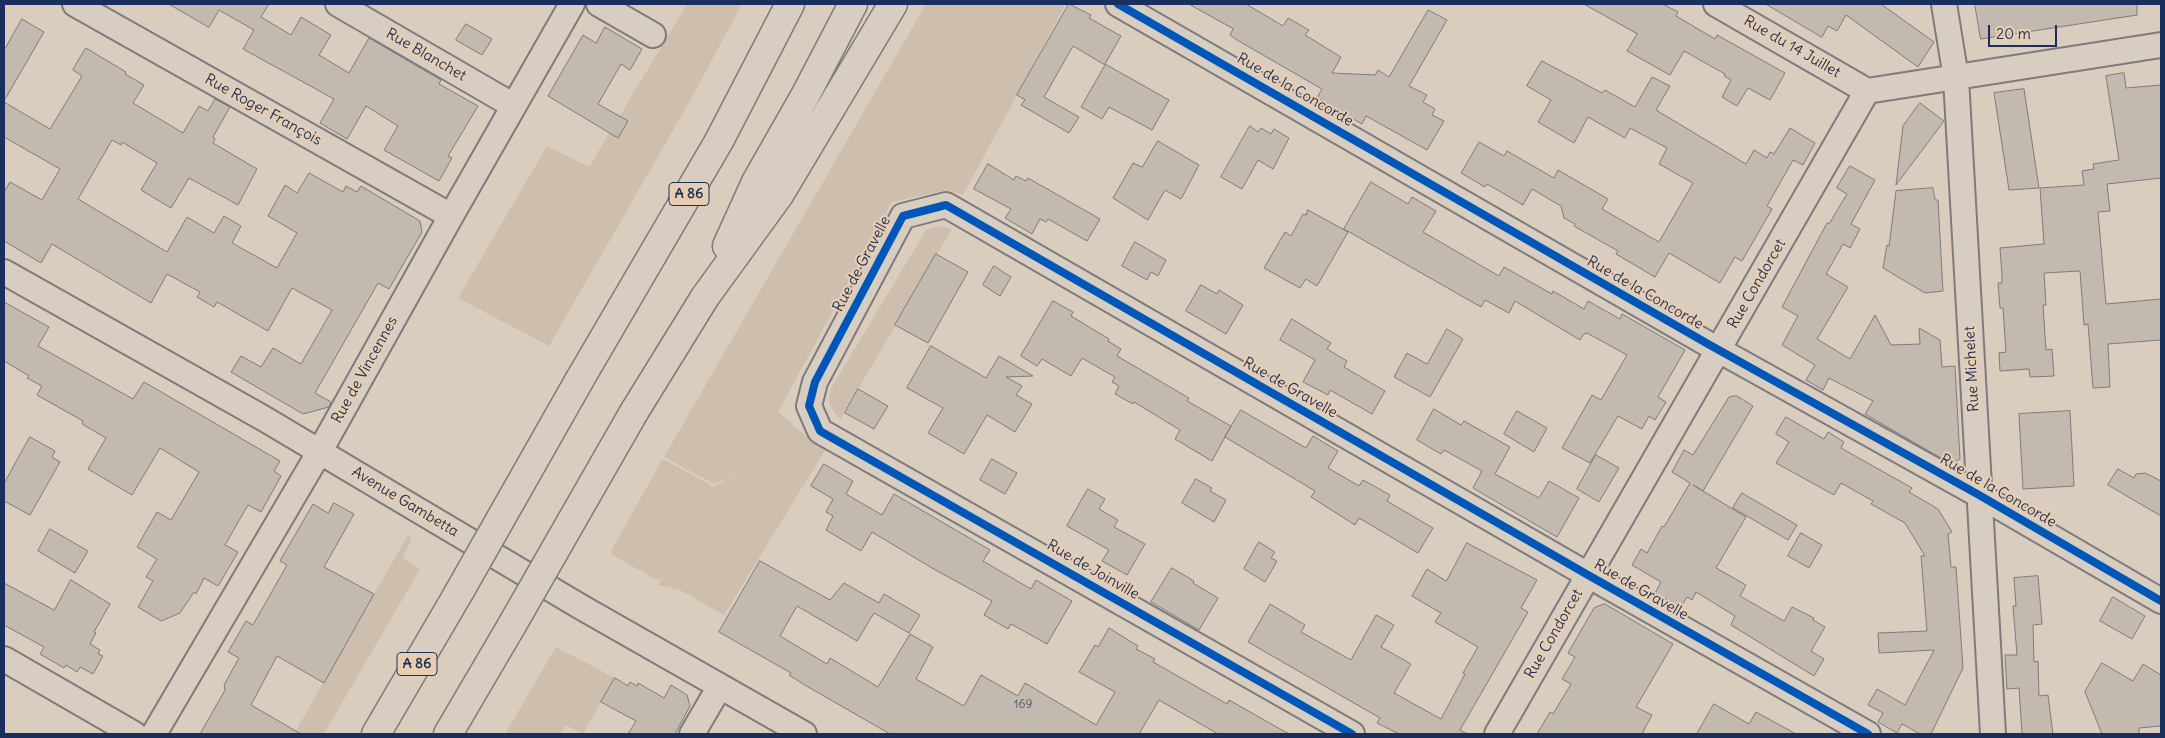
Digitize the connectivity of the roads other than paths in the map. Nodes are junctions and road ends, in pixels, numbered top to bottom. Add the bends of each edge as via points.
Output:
1 (75, 4) edge
2 (338, 4) edge
3 (572, 4) edge
4 (599, 4) edge
5 (790, 4) edge
6 (853, 4) edge
7 (893, 4) edge
8 (1118, 4) edge
9 (1716, 4) edge
10 (1944, 4) edge
11 (653, 35) dead end
12 (2161, 45) edge
13 (1956, 78) junction
14 (1867, 91) junction
15 (514, 106) junction
16 (451, 216) junction
17 (4, 272) edge
18 (705, 297) junction
19 (1719, 351) junction
20 (820, 430) joint
21 (320, 452) junction
22 (1980, 495) junction
23 (1588, 575) junction
24 (2161, 600) edge
25 (4, 659) edge
26 (720, 686) junction
27 (134, 734) edge
28 (154, 734) edge
29 (376, 734) edge
30 (448, 734) edge
31 (692, 734) edge
32 (804, 734) edge
33 (1352, 734) edge
34 (1497, 734) edge
35 (1868, 734) edge
36 (1993, 734) edge

1 - 16 street, Rue Roger François
2 - 15 street, Rue Blanchet
3 - 15 street, Rue de Vincennes
4 - 11 street
5 - 29 highway, A 86, bridge via 719,141
6 - 18 highway via 756,182
7 - 18 highway via 779,195
8 - 19 street, Rue de la Concorde
9 - 14 street, Rue du 14 Juillet
10 - 13 street, Rue Michelet
12 - 13 street
13 - 14 street
13 - 22 street, Rue Michelet
14 - 19 street, Rue Condorcet
15 - 16 street, Rue de Vincennes
16 - 21 street, Rue de Vincennes
17 - 21 street, Avenue Gambetta
18 - 30 highway, bridge via 634,412
19 - 22 street, Rue de la Concorde
19 - 23 street, Rue Condorcet
20 - 23 street, Rue de Gravelle via 809,406 815,382 903,216 946,205
20 - 33 street, Rue de Joinville
21 - 26 street, Avenue Gambetta
21 - 28 street, Rue de Vincennes
22 - 24 street, Rue de la Concorde
22 - 36 street, Rue Michelet
23 - 34 street, Rue Condorcet
23 - 35 street, Rue de Gravelle
25 - 27 street
26 - 31 street
26 - 32 street, Avenue Gambetta

